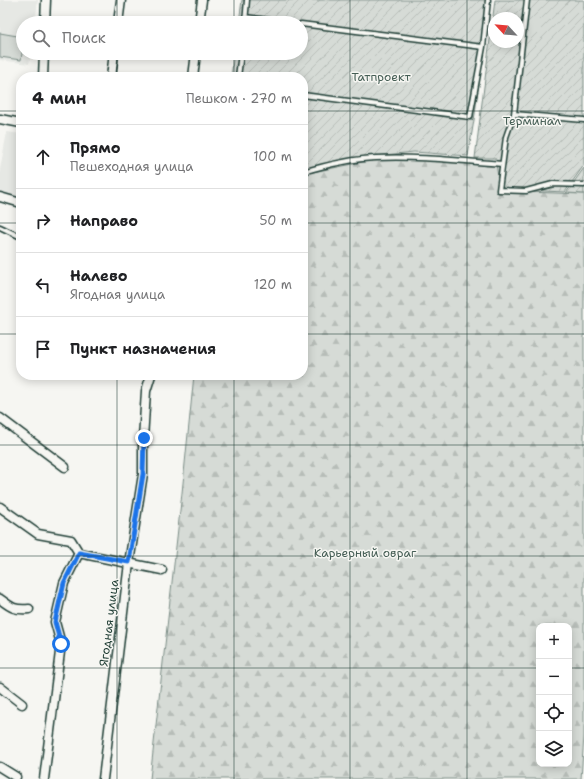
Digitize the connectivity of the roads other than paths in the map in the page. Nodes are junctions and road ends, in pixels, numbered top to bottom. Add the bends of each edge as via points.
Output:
1 (46, 0) edge
2 (121, 0) edge
3 (202, 0) edge
4 (247, 0) edge
5 (488, 0) edge
6 (527, 0) edge
7 (45, 16) edge
8 (119, 16) edge
9 (200, 16) edge
10 (245, 16) edge
11 (308, 25) edge
12 (483, 47) junction
13 (43, 60) edge
14 (113, 60) edge
15 (195, 60) edge
16 (240, 60) edge
17 (42, 72) edge
18 (112, 72) edge
19 (194, 72) edge
20 (239, 72) edge
21 (308, 96) edge
22 (514, 114) junction
23 (0, 119) edge
24 (584, 120) edge
25 (16, 122) edge
26 (502, 164) junction
27 (308, 171) edge
28 (584, 185) edge
29 (0, 197) edge
30 (16, 202) edge
31 (0, 227) edge
32 (16, 234) edge
33 (149, 380) edge
34 (0, 418) edge
35 (66, 467) dead end
36 (0, 507) edge
37 (79, 553) junction
38 (129, 562) junction
39 (162, 570) dead end
40 (0, 599) edge
41 (29, 608) dead end
42 (0, 687) edge
43 (22, 704) dead end
44 (0, 768) edge
45 (16, 777) dead end
46 (44, 779) edge
47 (102, 779) edge

1 - 7 street
2 - 8 street
3 - 9 street
4 - 10 lane
5 - 12 lane
6 - 22 lane
11 - 12 lane
12 - 21 lane via 470,117
13 - 17 street
14 - 18 street
15 - 19 street
16 - 20 lane
22 - 24 lane
22 - 26 lane via 506,137
23 - 25 street
26 - 27 lane via 374,158
26 - 28 lane via 499,190 526,191 553,184
29 - 30 street
31 - 32 lane
33 - 38 street, Ягодная улица via 146,390 143,474
34 - 35 street
36 - 37 street via 38,534 71,540
37 - 38 street
37 - 46 street via 64,583 55,622 61,644
38 - 39 street
38 - 47 street, Ягодная улица
40 - 41 street via 10,607
42 - 43 street
44 - 45 street

